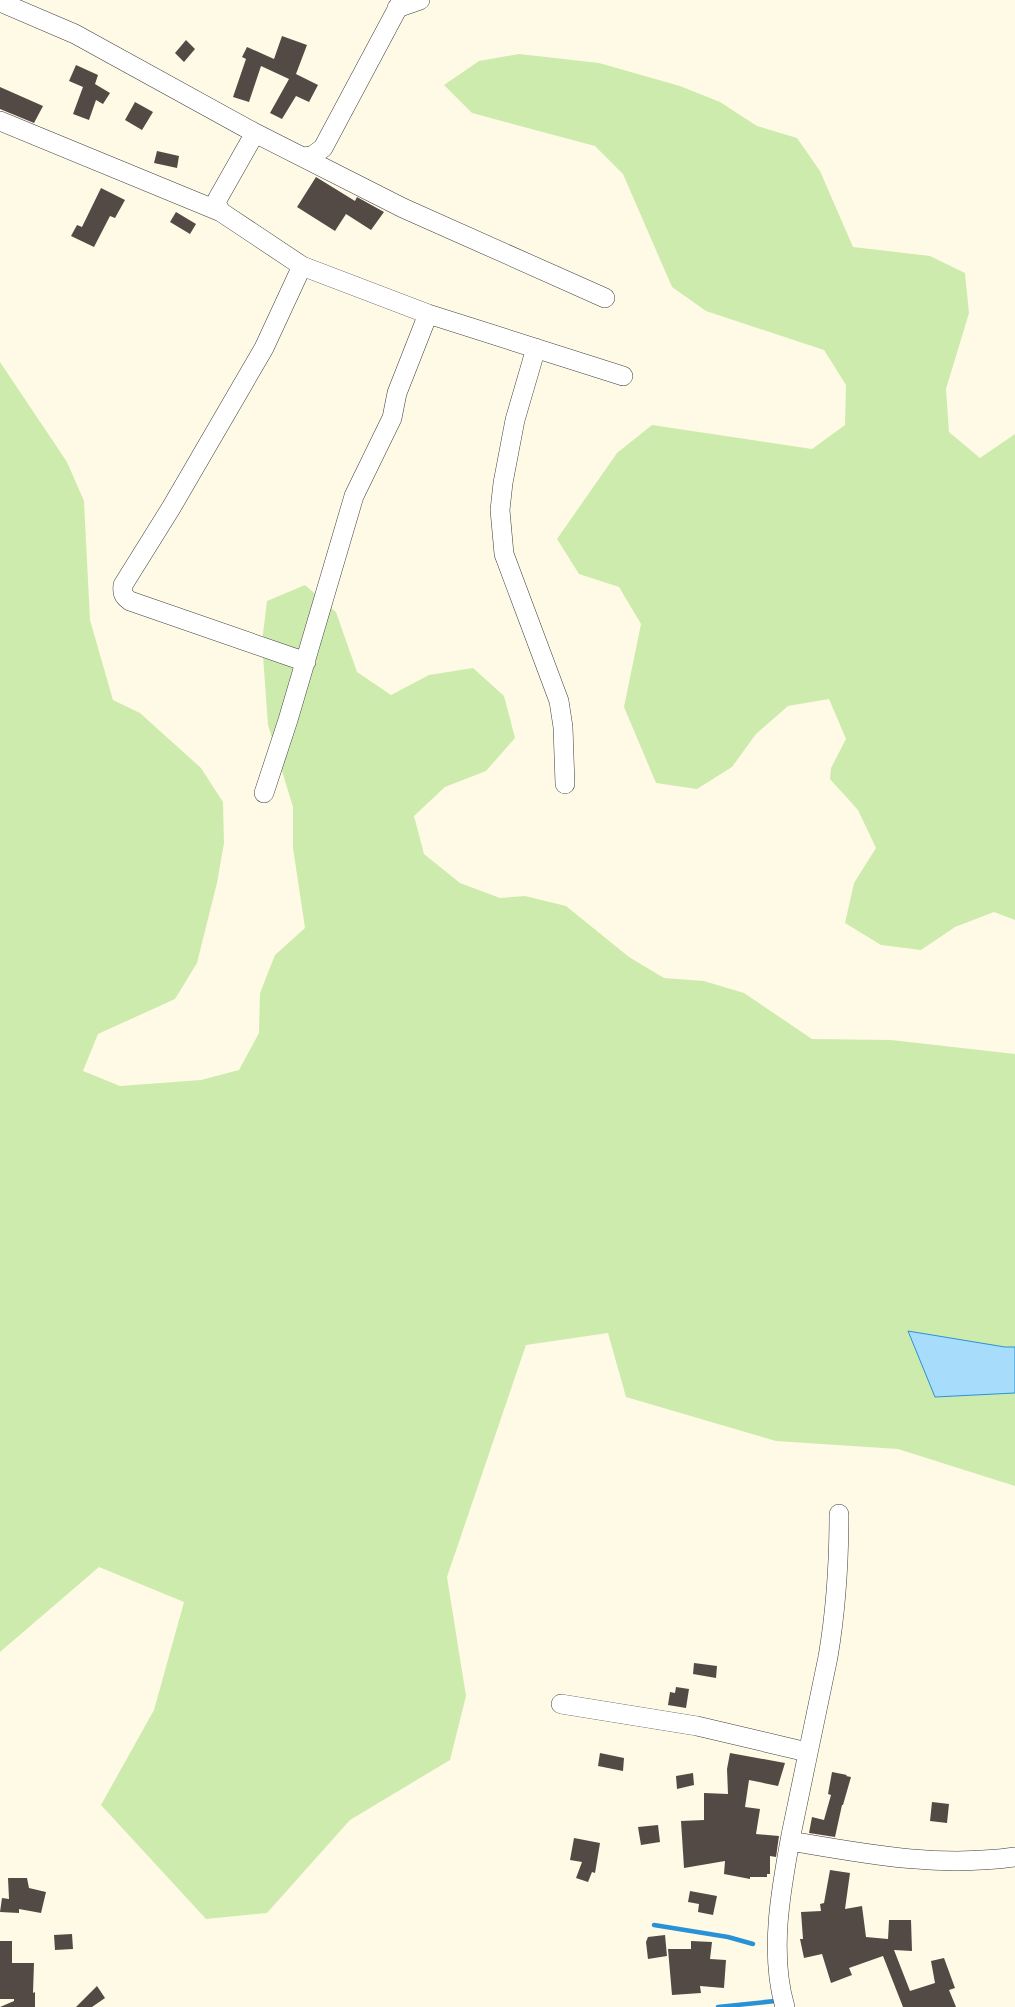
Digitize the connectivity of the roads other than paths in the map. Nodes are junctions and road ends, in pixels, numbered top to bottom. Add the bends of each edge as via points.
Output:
1 (420, 0) edge
2 (0, 2) edge
3 (399, 4) edge
4 (0, 121) edge
5 (255, 132) junction
6 (302, 158) junction
7 (221, 212) junction
8 (302, 266) junction
9 (605, 298) dead end
10 (428, 314) junction
11 (536, 348) junction
12 (623, 376) dead end
13 (306, 662) junction
14 (565, 784) dead end
15 (264, 793) dead end
16 (839, 1514) dead end
17 (561, 1704) dead end
18 (807, 1752) junction
19 (790, 1842) junction
20 (1015, 1857) edge
21 (785, 2007) edge

1 - 3 street
2 - 5 street via 75,34
3 - 6 street via 323,148
4 - 7 street
5 - 6 street
5 - 7 street via 217,200
6 - 9 street via 403,208
7 - 8 street
8 - 10 street
8 - 13 street via 264,348 123,585 122,592 130,601
10 - 11 street
10 - 13 street via 398,393 392,418 354,496
11 - 12 street
11 - 14 street via 515,420 500,510 504,554 559,701
13 - 15 street
16 - 18 street via 839,1560 828,1656
17 - 18 street via 697,1726
18 - 19 street
19 - 20 street via 935,1862 982,1862
19 - 21 street via 780,1894 778,1956

